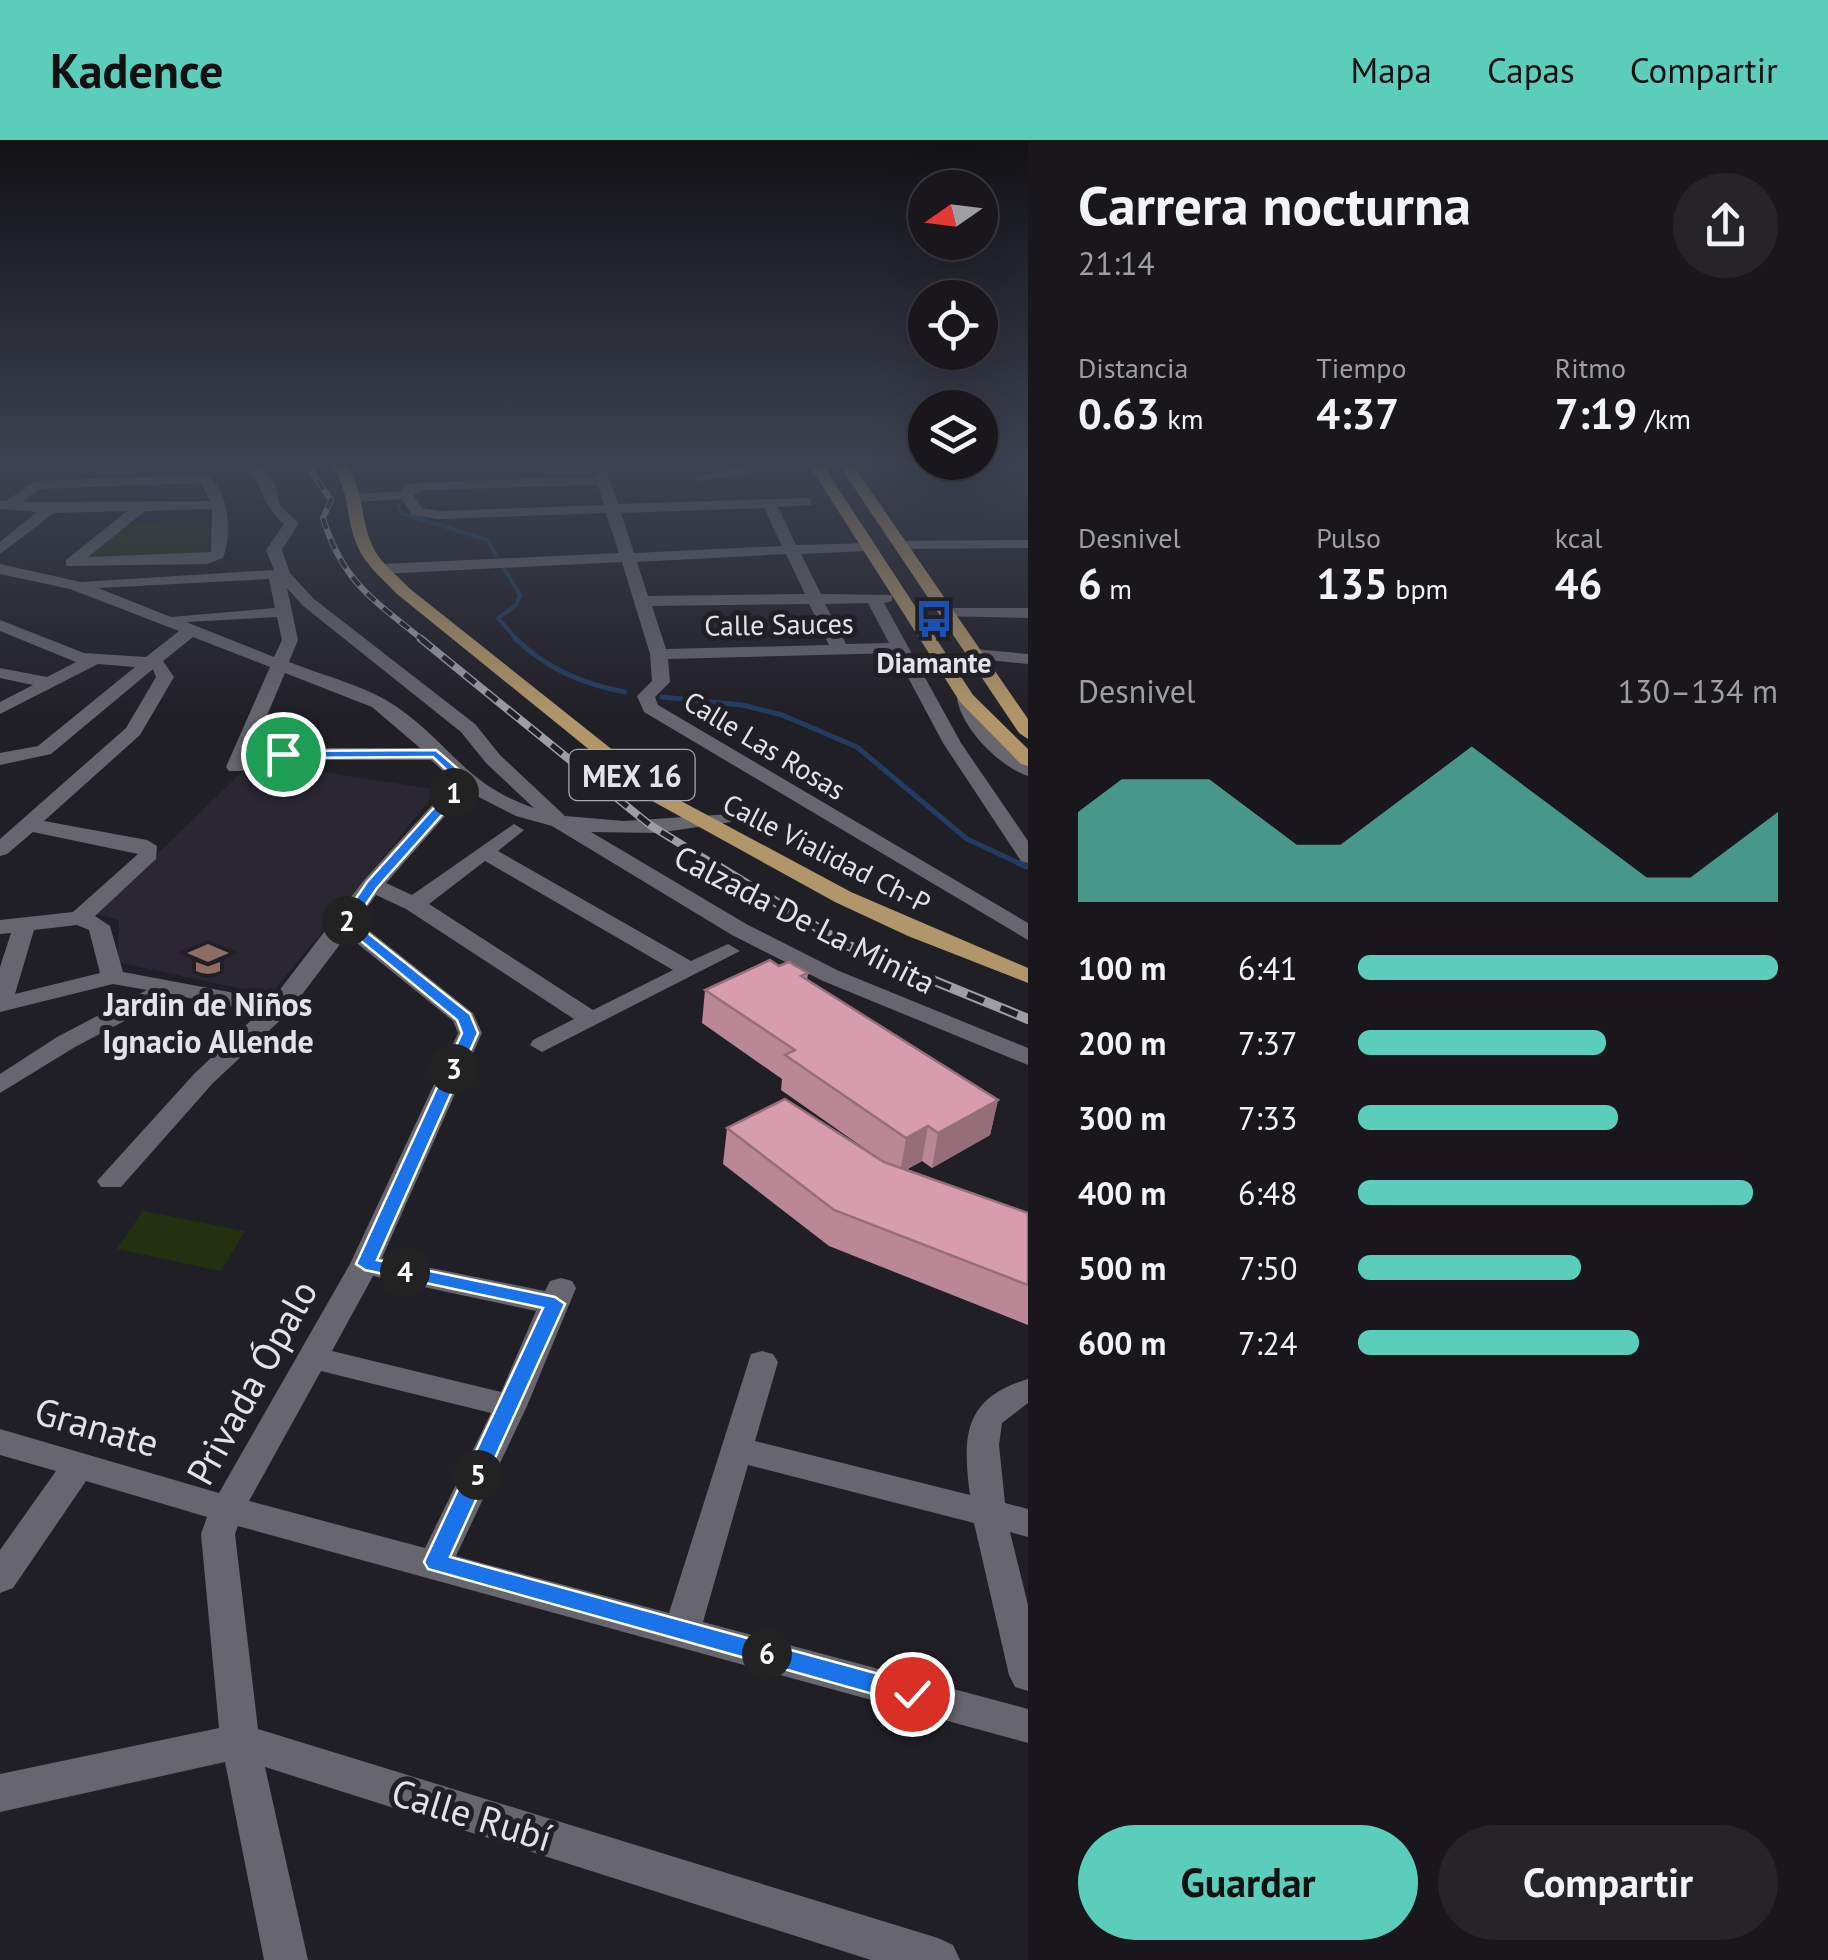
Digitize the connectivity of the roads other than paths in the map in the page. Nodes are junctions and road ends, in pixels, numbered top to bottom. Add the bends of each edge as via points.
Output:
1 (91, 547) edge
2 (218, 547) edge
3 (276, 547) edge
4 (369, 547) edge
5 (623, 547) edge
6 (844, 547) edge
7 (869, 547) edge
8 (903, 547) edge
9 (790, 549) junction
10 (626, 555) junction
11 (73, 562) junction
12 (391, 568) junction
13 (0, 569) edge
14 (279, 575) junction
15 (51, 578) junction
16 (75, 584) junction
17 (901, 598) junction
18 (813, 599) junction
19 (874, 599) junction
20 (643, 601) junction
21 (283, 612) junction
22 (947, 612) junction
23 (1028, 613) edge
24 (168, 619) junction
25 (0, 625) edge
26 (193, 628) junction
27 (900, 648) junction
28 (840, 650) junction
29 (659, 654) junction
30 (974, 654) junction
31 (1028, 659) edge
32 (93, 660) junction
33 (150, 663) junction
34 (282, 664) junction
35 (0, 673) edge
36 (46, 682) junction
37 (966, 698) junction
38 (0, 709) edge
39 (1024, 723) edge
40 (436, 754) junction
41 (71, 756) junction
42 (0, 759) edge
43 (1028, 760) edge
44 (1028, 770) edge
45 (465, 781) junction
46 (715, 820) junction
47 (560, 822) junction
48 (29, 825) junction
49 (514, 830) dead end
50 (0, 850) edge
51 (484, 852) junction
52 (1028, 858) edge
53 (372, 885) junction
54 (414, 904) junction
55 (80, 918) junction
56 (346, 923) junction
57 (25, 924) junction
58 (0, 928) edge
59 (1028, 933) edge
60 (728, 951) dead end
61 (1028, 964) edge
62 (690, 970) junction
63 (1028, 976) edge
64 (113, 977) junction
65 (170, 988) junction
66 (0, 1005) edge
67 (279, 1008) junction
68 (592, 1020) junction
69 (542, 1045) dead end
70 (1028, 1057) edge
71 (0, 1085) edge
72 (111, 1181) dead end
73 (365, 1264) junction
74 (312, 1357) junction
75 (762, 1362) dead end
76 (1028, 1391) edge
77 (511, 1406) junction
78 (0, 1442) edge
79 (735, 1449) junction
80 (79, 1465) junction
81 (227, 1509) junction
82 (990, 1513) junction
83 (1028, 1523) edge
84 (436, 1562) junction
85 (0, 1578) edge
86 (682, 1630) junction
87 (1028, 1675) edge
88 (1028, 1726) edge
89 (240, 1741) junction
90 (2, 1783) edge
91 (286, 1960) edge
92 (938, 1960) edge

1 - 11 street
2 - 11 street via 218,555 206,559
3 - 14 street
4 - 12 main road, Calle Vialidad Ch-P / MEX 16
5 - 10 street, Calle Las Rosas
6 - 9 street
7 - 17 main road
8 - 22 main road
9 - 10 street
9 - 18 street
10 - 12 street
10 - 20 street, Calle Las Rosas
11 - 15 street
12 - 46 main road, Calle Vialidad Ch-P / MEX 16 via 403,591 661,798
13 - 15 street
14 - 16 street
14 - 21 street
14 - 47 street via 468,728
15 - 16 street
16 - 24 street, Calzada De La Minita
17 - 19 street
17 - 37 main road
18 - 19 street
18 - 20 street
18 - 28 street
19 - 27 street
20 - 29 street, Calle Las Rosas
21 - 24 street
21 - 34 street via 290,640
22 - 23 street
22 - 30 main road
24 - 26 street, Calzada De La Minita
25 - 32 street
26 - 33 street
26 - 34 street, Calzada De La Minita
27 - 28 street, Calle Sauces
27 - 52 street via 952,743
28 - 29 street, Calle Sauces
29 - 59 street, Calle Las Rosas via 662,682 646,699 654,711
30 - 31 street
30 - 39 main road
32 - 33 street
32 - 36 street
33 - 41 street
33 - 41 street via 161,666 165,677 133,730
34 - 40 street, Calzada De La Minita via 391,710
34 - 40 street via 239,761
35 - 36 street
36 - 38 street
37 - 43 main road
37 - 44 street via 975,722
40 - 45 street, Calzada De La Minita
41 - 42 street
41 - 48 street
45 - 47 street, Calzada De La Minita
45 - 53 street
46 - 47 street, Calzada De La Minita via 617,827
46 - 61 main road, Calle Vialidad Ch-P / MEX 16 via 946,932
46 - 63 main road, Calle Vialidad Ch-P / MEX 16 via 843,896
47 - 70 street, Calzada De La Minita via 831,976
48 - 50 street
48 - 55 street via 148,846 149,855
49 - 51 street
51 - 54 street
51 - 62 street
53 - 54 street
53 - 56 street
54 - 68 street
55 - 57 street
55 - 64 street via 100,926
56 - 67 street
56 - 73 street, Privada Ópalo via 464,1018 470,1033
57 - 58 street
57 - 66 street
60 - 62 street
62 - 68 street
64 - 65 street
64 - 66 street
65 - 67 street
65 - 71 street
67 - 72 street via 204,1078
68 - 69 street
73 - 74 street, Privada Ópalo
73 - 77 street via 558,1296
74 - 77 street
74 - 81 street, Privada Ópalo
75 - 79 street
76 - 82 street via 999,1405 984,1425 981,1472
77 - 84 street
78 - 80 street, Granate
79 - 82 street
79 - 86 street
80 - 81 street, Granate
80 - 85 street
81 - 84 street, Granate
81 - 89 street, Privada Ópalo via 218,1555
82 - 83 street
82 - 87 street
84 - 86 street, Granate
86 - 88 street, Granate
89 - 90 street, Calle Rubí
89 - 91 street, Privada Ópalo
89 - 92 street, Calle Rubí

